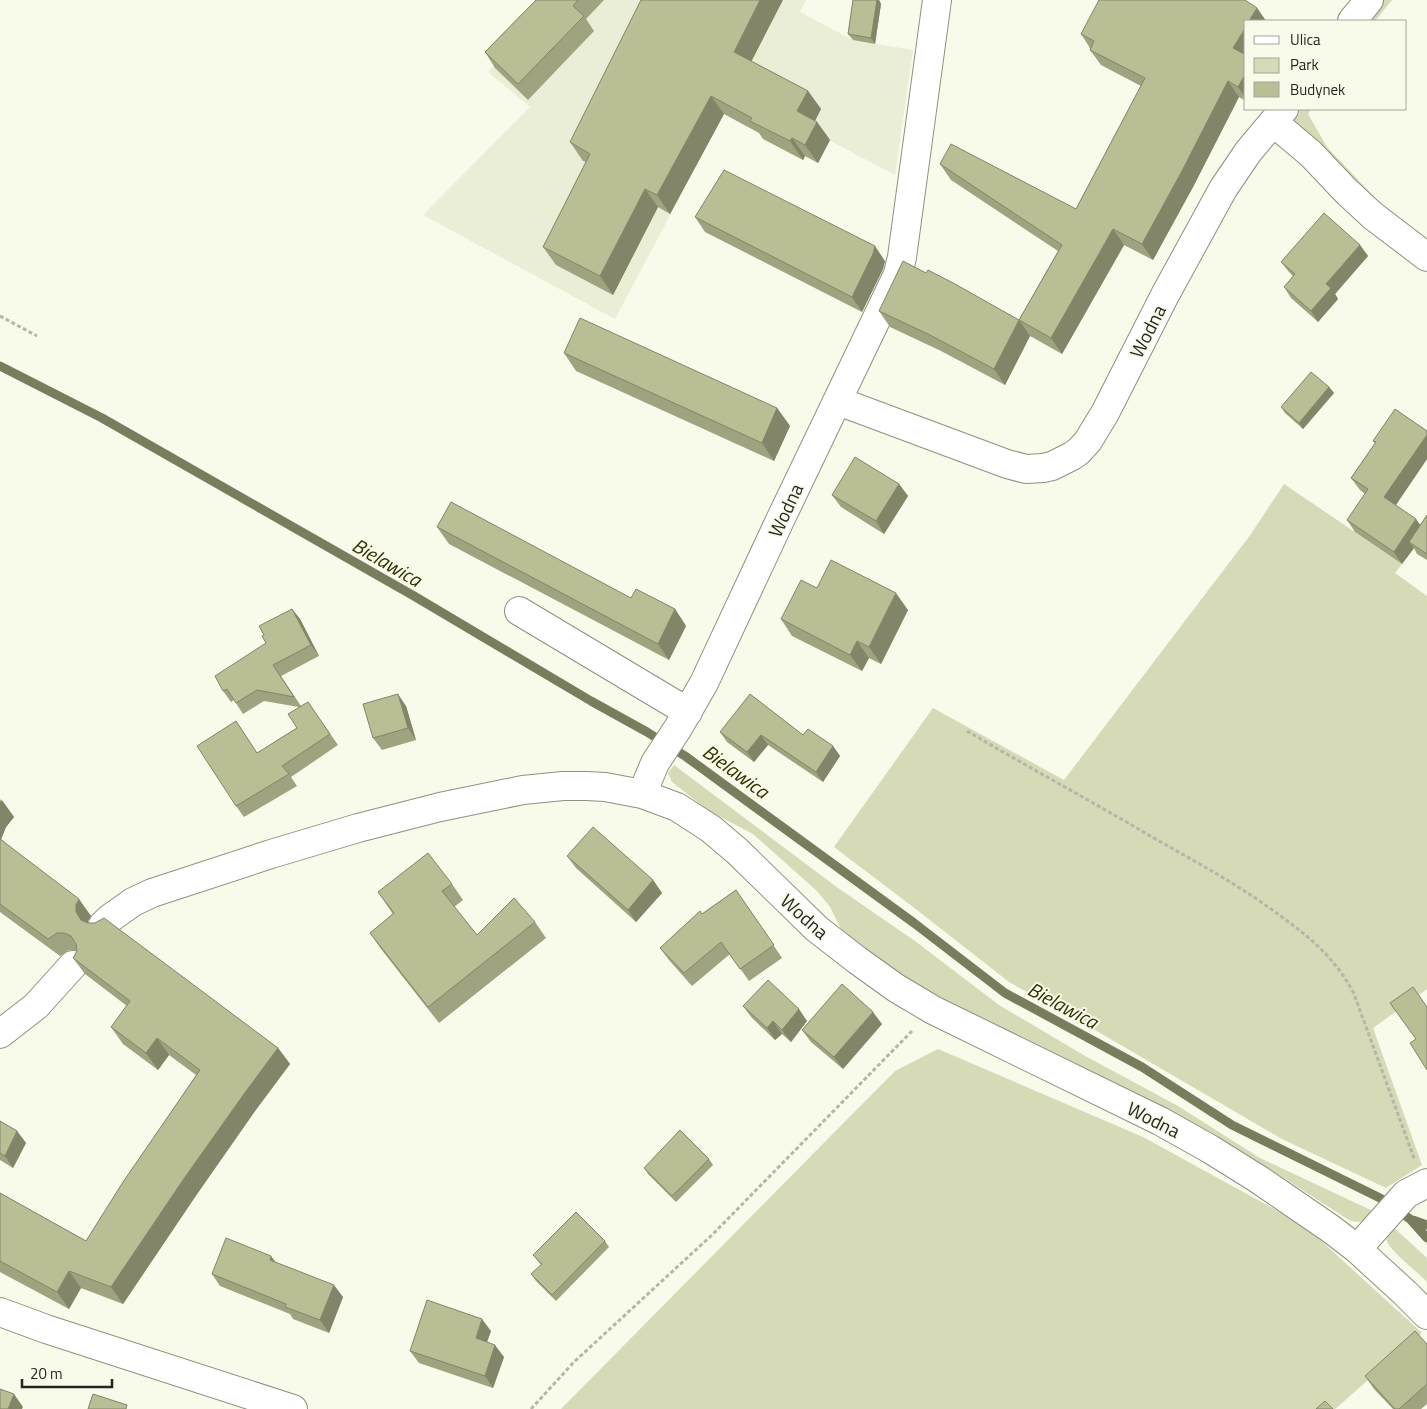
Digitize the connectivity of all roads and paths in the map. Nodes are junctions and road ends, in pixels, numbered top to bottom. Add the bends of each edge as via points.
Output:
1 (937, 0) edge
2 (1369, 0) edge
3 (1353, 20) edge
4 (1279, 115) edge
5 (1427, 257) edge
6 (0, 316) edge
7 (37, 336) dead end
8 (838, 401) junction
9 (519, 611) dead end
10 (683, 720) junction
11 (967, 732) dead end
12 (642, 794) junction
13 (103, 925) edge
14 (73, 965) edge
15 (933, 1010) junction
16 (0, 1034) edge
17 (1419, 1188) edge
18 (1357, 1248) junction
19 (0, 1312) edge
20 (1427, 1316) edge
21 (241, 1401) edge
22 (293, 1409) edge
23 (531, 1409) edge

1 - 8 street, Wodna via 900,270
2 - 3 street
4 - 5 street, Wodna via 1346,191
4 - 8 street, Wodna via 1244,156 1223,190 1099,425 1082,448 1068,459 1052,466 1026,469
6 - 7 path
8 - 10 street, Wodna via 728,634
9 - 10 street
10 - 12 street, Wodna via 654,763
11 - 17 path via 1242,889 1322,949 1354,994 1406,1138
12 - 13 street via 605,787 563,786 523,790 440,807 306,844 152,893 133,902
12 - 15 street, Wodna via 678,807 711,829 817,929 880,977
14 - 16 street via 36,1006
15 - 18 street, Wodna via 1210,1148
15 - 23 path via 712,1234 574,1362
17 - 18 street via 1384,1218
18 - 20 street, Wodna
19 - 21 street
21 - 22 street

